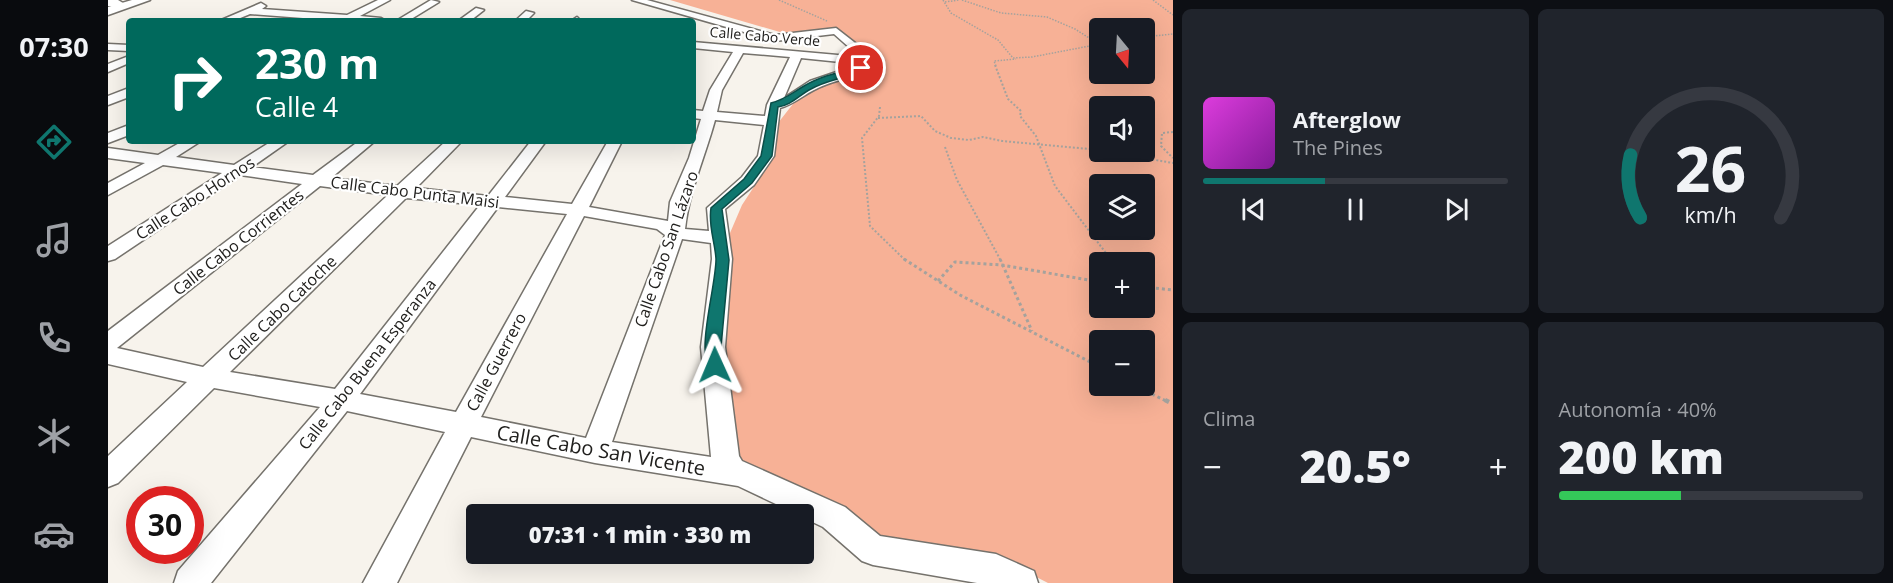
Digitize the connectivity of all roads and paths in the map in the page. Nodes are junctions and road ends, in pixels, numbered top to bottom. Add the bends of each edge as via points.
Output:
1 (144, 0) edge
2 (385, 0) edge
3 (637, 0) edge
4 (779, 0) edge
5 (961, 0) edge
6 (1153, 0) edge
7 (944, 1) edge
8 (434, 2) dead end
9 (267, 4) dead end
10 (114, 5) edge
11 (320, 5) dead end
12 (479, 10) dead end
13 (249, 11) junction
14 (529, 13) dead end
15 (298, 15) junction
16 (1173, 15) edge
17 (232, 18) edge
18 (292, 18) edge
19 (327, 18) edge
20 (351, 18) edge
21 (406, 18) edge
22 (467, 18) edge
23 (523, 18) edge
24 (837, 32) junction
25 (1173, 34) edge
26 (1155, 36) edge
27 (1089, 38) edge
28 (696, 45) edge
29 (1089, 46) edge
30 (108, 47) edge
31 (126, 48) edge
32 (741, 49) junction
33 (797, 54) junction
34 (1016, 59) junction
35 (126, 60) edge
36 (870, 61) junction
37 (108, 68) edge
38 (126, 93) edge
39 (108, 101) edge
40 (880, 107) dead end
41 (775, 110) junction
42 (700, 114) edge
43 (878, 118) junction
44 (126, 131) edge
45 (1173, 132) edge
46 (108, 140) edge
47 (189, 144) edge
48 (278, 144) edge
49 (364, 144) edge
50 (452, 144) edge
51 (537, 144) edge
52 (613, 144) edge
53 (1039, 144) junction
54 (945, 147) dead end
55 (1089, 149) edge
56 (108, 153) edge
57 (1173, 158) edge
58 (1155, 160) edge
59 (160, 161) junction
60 (1173, 163) edge
61 (237, 171) junction
62 (318, 180) junction
63 (108, 190) edge
64 (401, 192) junction
65 (492, 201) junction
66 (578, 210) junction
67 (675, 233) junction
68 (719, 237) junction
69 (1105, 252) edge
70 (108, 255) edge
71 (1002, 265) junction
72 (1089, 280) edge
73 (938, 281) junction
74 (1155, 288) edge
75 (1173, 290) edge
76 (1033, 333) junction
77 (108, 343) edge
78 (108, 355) edge
79 (1089, 361) edge
80 (209, 378) junction
81 (1155, 395) edge
82 (341, 400) junction
83 (1173, 404) edge
84 (462, 425) junction
85 (595, 451) junction
86 (108, 474) edge
87 (740, 474) junction
88 (190, 583) edge
89 (379, 583) edge
90 (1023, 583) edge

1 - 10 main road
2 - 20 street
3 - 24 street via 772,37
4 - 24 path via 825,20
5 - 7 path
5 - 27 path via 1001,13 1047,17
6 - 16 path
7 - 34 path via 951,14 990,35
8 - 21 street
9 - 13 street
11 - 15 street
12 - 22 street
13 - 15 street
13 - 17 street
14 - 23 street
15 - 18 street
15 - 19 street
24 - 36 street
25 - 26 path
28 - 32 street, Calle Cabo Verde
29 - 34 path
30 - 31 street
32 - 33 street, Calle Cabo Verde
32 - 42 street, Calle Cabo San Lázaro
33 - 36 street, Calle Cabo Verde
33 - 41 street
34 - 53 path via 994,60 1008,99 1021,111 1020,116
35 - 37 street
36 - 41 street via 861,68 807,87
38 - 39 street
40 - 43 path
41 - 42 street
41 - 68 street via 766,156 748,181 716,208
42 - 67 street, Calle Cabo San Lázaro via 697,158 679,202
43 - 53 path via 921,116 934,131 951,138 983,137
43 - 73 path via 862,138 870,226 902,258
44 - 46 street
45 - 57 path via 1162,134 1161,146
47 - 59 street
48 - 61 street, Calle Cabo Hornos
49 - 62 street, Calle Cabo Corrientes
50 - 64 street, Calle Cabo Catoche
51 - 65 street, Calle Cabo Buena Esperanza
52 - 66 street, Calle Guerrero
53 - 55 path
53 - 69 path via 1055,186
54 - 71 path via 957,180
56 - 59 street, Calle Cabo Punta Maisi
58 - 60 path
59 - 61 street, Calle Cabo Punta Maisi
59 - 63 street
61 - 62 street, Calle Cabo Punta Maisi
61 - 70 street, Calle Cabo Hornos
62 - 64 street, Calle Cabo Punta Maisi
62 - 77 street, Calle Cabo Corrientes
64 - 65 street, Calle Cabo Punta Maisi
64 - 80 street, Calle Cabo Catoche
65 - 66 street, Calle Cabo Punta Maisi
65 - 82 street, Calle Cabo Buena Esperanza
66 - 67 street, Calle Cabo Punta Maisi via 663,225
66 - 84 street, Calle Guerrero
67 - 68 street, Calle Cabo Punta Maisi
67 - 85 street, Calle Cabo San Lázaro
68 - 87 street via 722,282 713,347 725,459
71 - 72 path
71 - 73 path via 955,262
71 - 76 path
73 - 76 path
74 - 75 path
76 - 79 path
78 - 80 street, Calle Cabo San Vicente
80 - 82 street, Calle Cabo San Vicente
80 - 86 street, Calle Cabo Catoche
81 - 83 path
82 - 84 street, Calle Cabo San Vicente
82 - 88 street, Calle Cabo Buena Esperanza
84 - 85 street, Calle Cabo San Vicente
84 - 89 street, Calle Guerrero
85 - 87 street, Calle Cabo San Vicente
87 - 90 street, Calle Cabo San Vicente via 834,517 873,550 996,570

